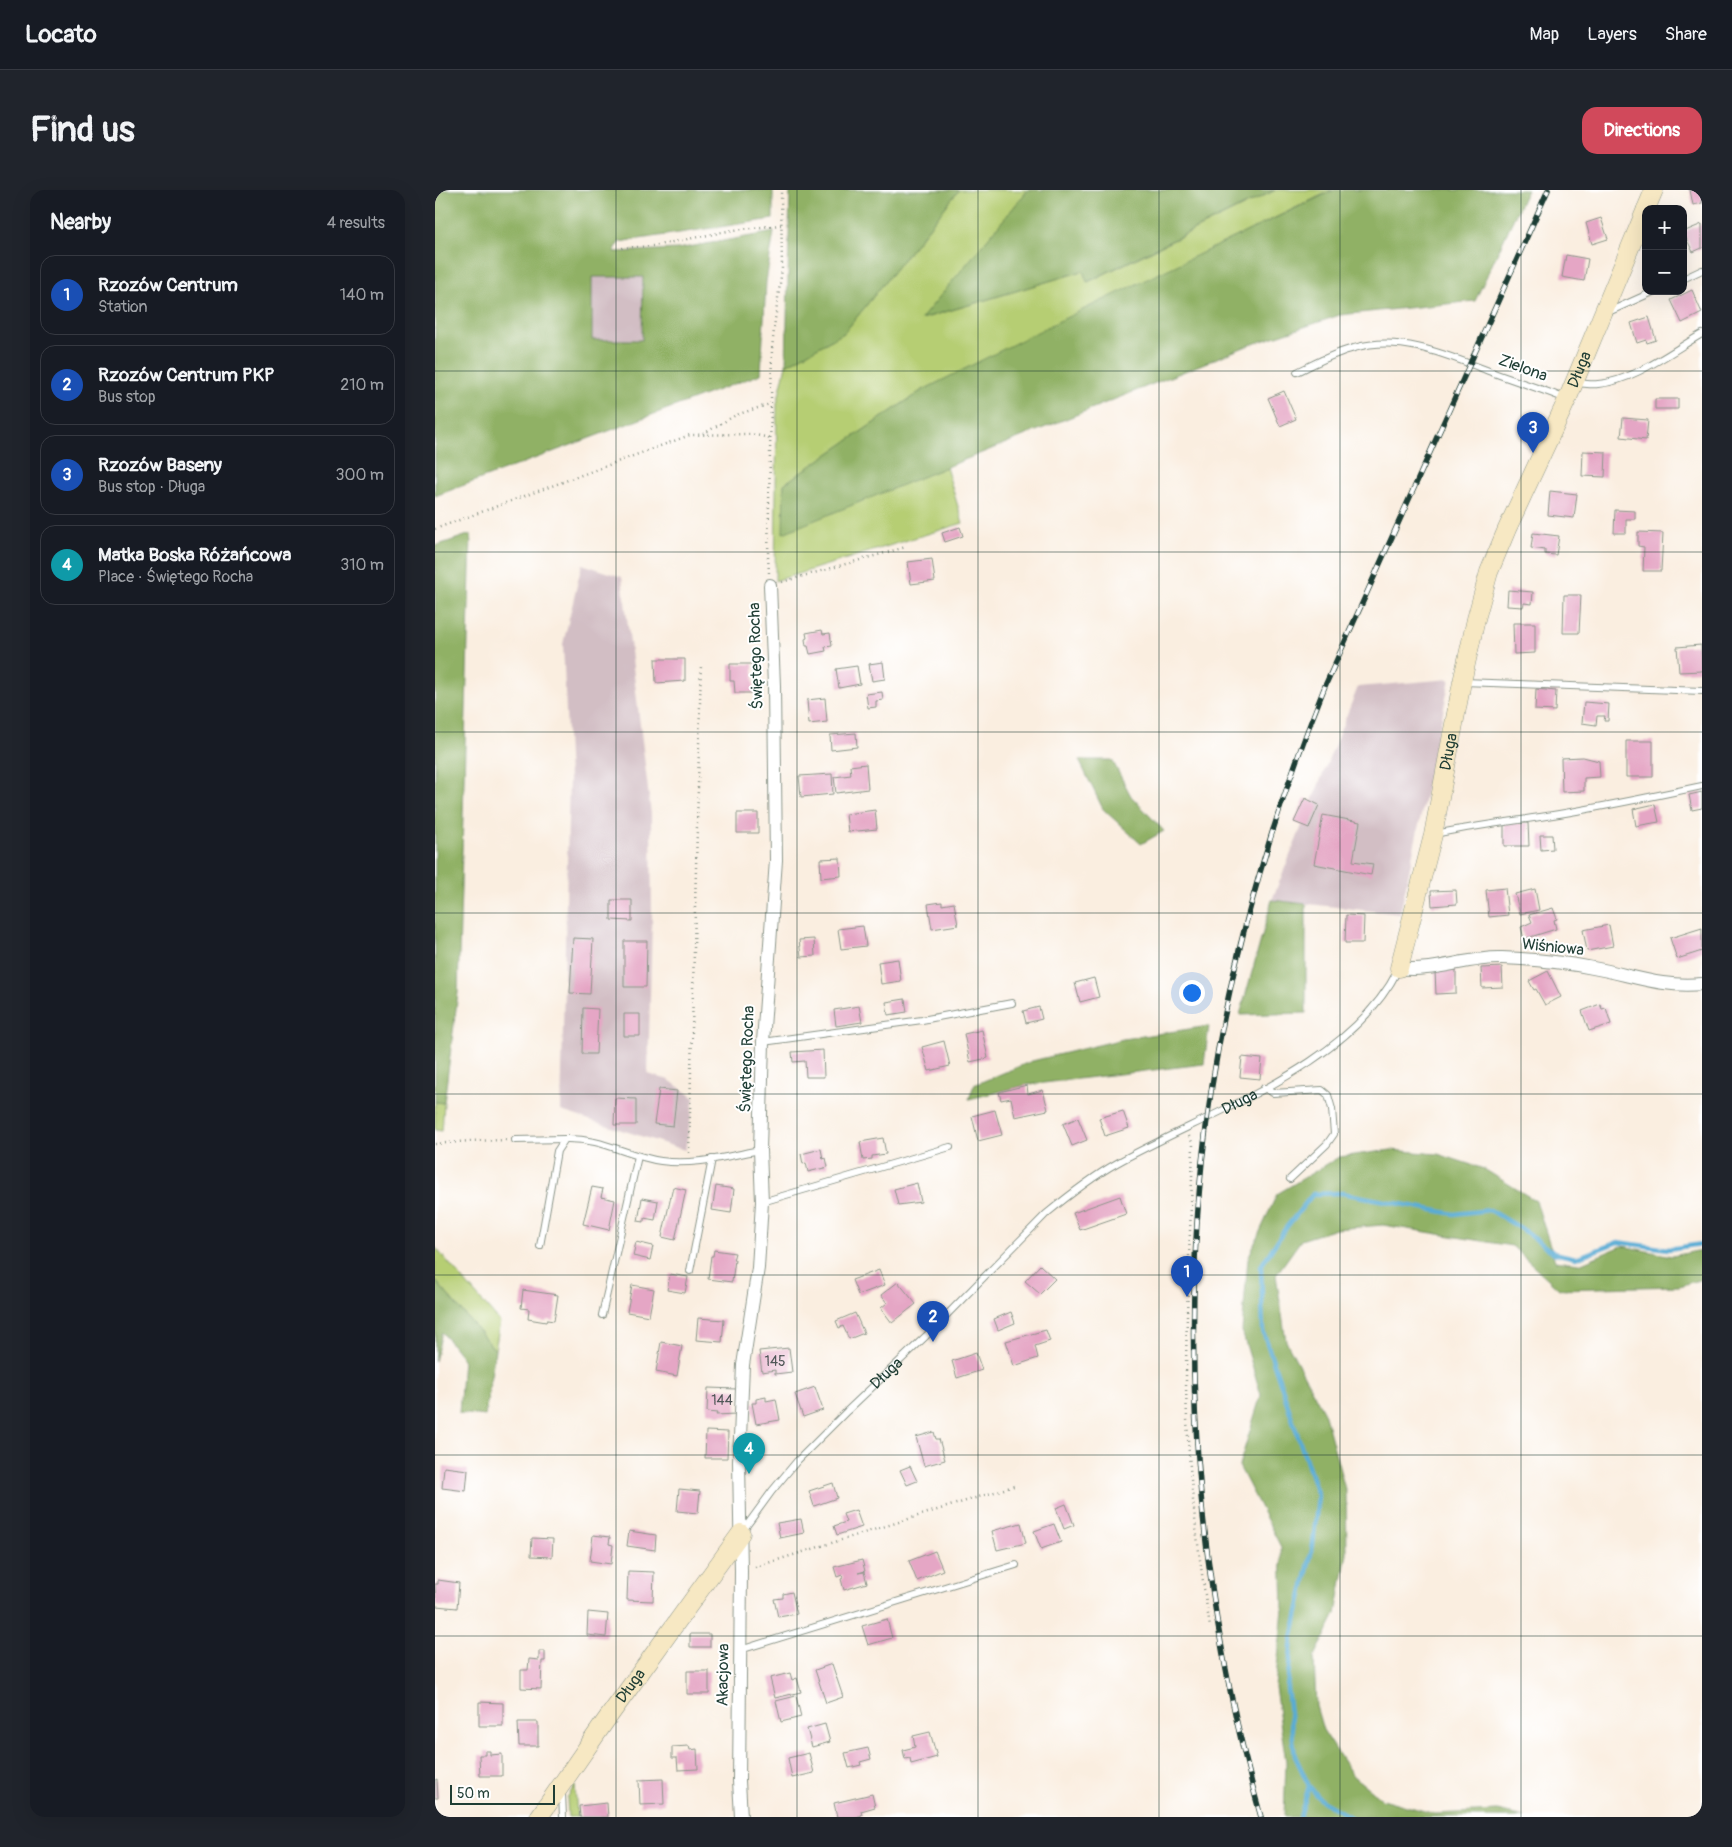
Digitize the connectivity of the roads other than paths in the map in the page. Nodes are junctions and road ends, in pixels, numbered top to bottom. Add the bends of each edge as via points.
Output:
1 (1654, 190) edge
2 (1648, 205) edge
3 (1642, 219) edge
4 (1702, 270) edge
5 (1687, 277) edge
6 (1646, 295) edge
7 (1601, 316) junction
8 (1702, 334) edge
9 (1297, 372) dead end
10 (1574, 383) junction
11 (1567, 400) junction
12 (770, 586) road end
13 (1461, 682) junction
14 (1702, 691) edge
15 (1702, 786) edge
16 (1433, 834) junction
17 (1399, 968) junction
18 (1702, 984) edge
19 (1012, 1003) dead end
20 (763, 1042) junction
21 (1264, 1088) junction
22 (515, 1140) road end
23 (565, 1140) junction
24 (950, 1146) dead end
25 (760, 1150) junction
26 (638, 1156) junction
27 (712, 1159) junction
28 (1290, 1179) dead end
29 (762, 1202) junction
30 (540, 1246) dead end
31 (690, 1271) dead end
32 (602, 1314) dead end
33 (741, 1533) junction
34 (1016, 1565) dead end
35 (739, 1650) junction
36 (561, 1784) junction
37 (539, 1817) edge
38 (563, 1817) edge
39 (741, 1817) edge

1 - 2 street, Długa
3 - 7 street, Długa
4 - 5 lane
6 - 7 lane
7 - 10 street, Długa
8 - 10 lane via 1633,373 1599,384
9 - 11 lane, Zielona via 1347,350 1374,344 1409,344 1433,349
10 - 11 street, Długa
11 - 13 street, Długa via 1489,572
12 - 20 street, Świętego Rocha via 776,860
13 - 14 lane
13 - 16 street, Długa
15 - 16 lane via 1619,804
16 - 17 street, Długa
17 - 18 street, Wiśniowa via 1414,970 1500,958 1585,966 1660,984
17 - 21 lane, Długa via 1381,999 1362,1020 1331,1046
19 - 20 lane via 922,1020
20 - 25 street, Świętego Rocha
21 - 28 lane via 1273,1093 1322,1090 1328,1096 1332,1109 1334,1134
21 - 33 lane, Długa via 1115,1164 1046,1214 797,1461
22 - 23 lane
23 - 26 lane via 601,1142
23 - 30 lane via 557,1151
24 - 29 lane
25 - 27 lane
25 - 29 street, Świętego Rocha
26 - 27 lane via 663,1161
26 - 32 lane
27 - 31 lane
29 - 33 street, Świętego Rocha via 757,1277 743,1365 739,1462
33 - 35 street, Akacjowa
33 - 36 street, Długa
34 - 35 lane
35 - 39 street, Akacjowa
36 - 37 street, Długa
36 - 38 lane

